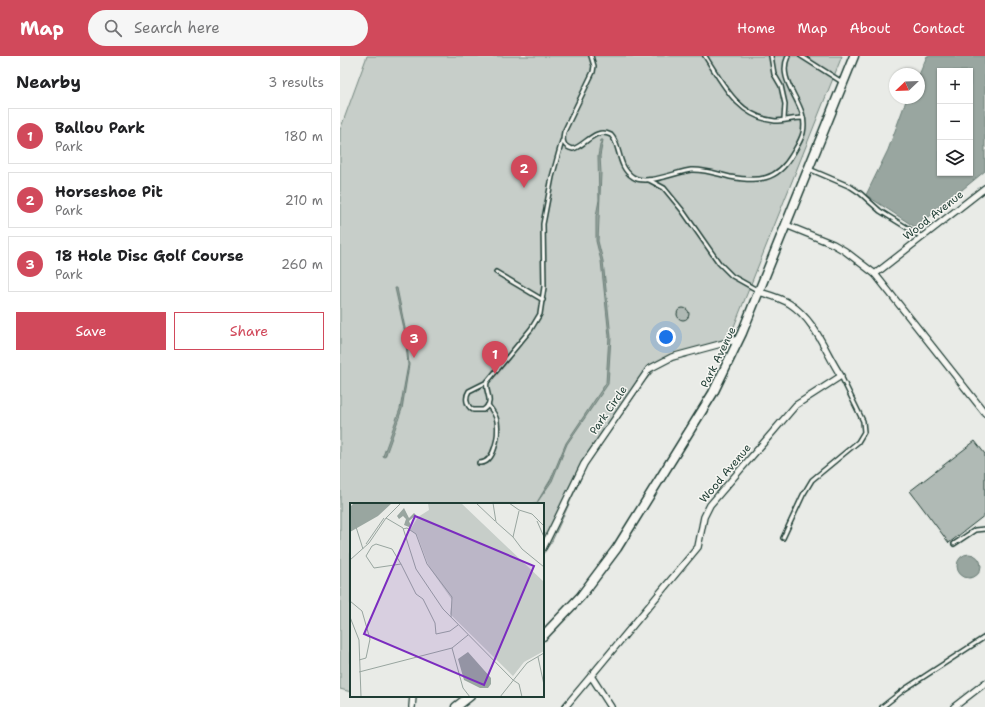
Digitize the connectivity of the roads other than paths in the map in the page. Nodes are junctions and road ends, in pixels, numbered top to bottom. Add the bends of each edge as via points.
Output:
1 (591, 56) edge
2 (705, 56) edge
3 (771, 56) edge
4 (788, 56) edge
5 (801, 56) edge
6 (854, 56) edge
7 (844, 83) junction
8 (803, 118) junction
9 (784, 120) junction
10 (562, 139) junction
11 (808, 169) junction
12 (649, 180) junction
13 (985, 188) edge
14 (786, 225) junction
15 (922, 237) junction
16 (496, 272) dead end
17 (875, 274) junction
18 (759, 292) junction
19 (543, 300) junction
20 (739, 339) junction
21 (841, 376) junction
22 (487, 382) junction
23 (488, 405) junction
24 (985, 414) edge
25 (479, 463) dead end
26 (985, 529) edge
27 (783, 538) dead end
28 (954, 544) dead end
29 (544, 546) edge
30 (544, 635) edge
31 (985, 638) edge
32 (591, 676) junction
33 (985, 683) edge
34 (413, 697) edge
35 (469, 697) edge
36 (412, 707) edge
37 (456, 707) edge
38 (565, 707) edge
39 (611, 707) edge
40 (882, 707) edge
41 (954, 707) edge

1 - 10 lane via 593,72
2 - 9 lane via 728,93 743,110 776,121
3 - 9 lane via 774,74 781,86
4 - 8 lane via 785,62 785,76 801,106
5 - 7 lane
6 - 7 main road, Park Avenue
7 - 11 main road, Park Avenue
8 - 9 lane
8 - 12 lane via 803,131 796,149 784,169 773,176 744,179 699,170
10 - 12 lane via 566,146 573,149 597,134 608,133 614,138 628,174 638,179
10 - 19 lane via 543,224
11 - 14 main road, Park Avenue
11 - 15 lane via 851,187 880,211
12 - 18 lane via 664,188 719,263 732,276
13 - 15 street, Wood Avenue
14 - 17 street via 833,244
14 - 18 main road, Park Avenue
15 - 17 street, Wood Avenue
16 - 19 lane
17 - 24 street
18 - 20 main road, Park Avenue
18 - 21 street via 783,300 805,316
19 - 22 lane via 535,324
20 - 29 street, Park Circle via 672,356 649,369 584,464
20 - 30 main road, Park Avenue via 697,422 617,548 581,596
21 - 27 lane via 863,421 864,432 858,442 812,480
21 - 32 street, Wood Avenue via 796,405 710,505 704,517 698,547
22 - 23 lane via 490,400
22 - 23 lane via 469,391 466,398 473,410 483,410
23 - 25 lane via 495,415 498,429 491,457 486,462
26 - 28 lane via 975,530
31 - 40 lane via 905,689
32 - 38 street, Wood Avenue
32 - 39 street
33 - 41 street
34 - 36 street
35 - 37 main road

